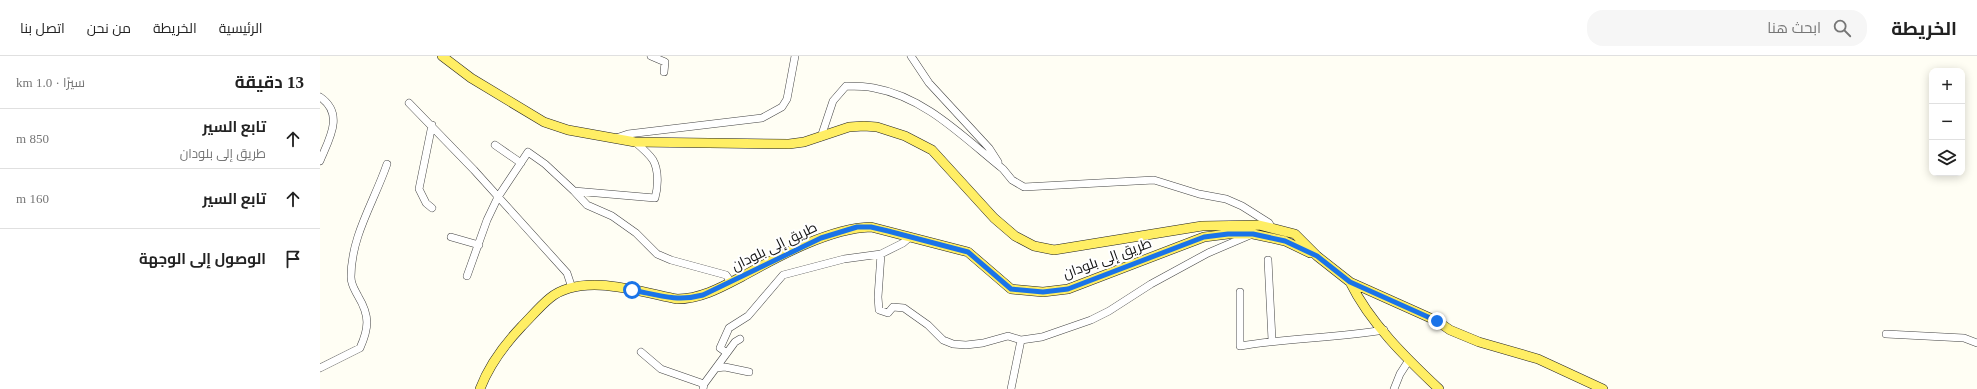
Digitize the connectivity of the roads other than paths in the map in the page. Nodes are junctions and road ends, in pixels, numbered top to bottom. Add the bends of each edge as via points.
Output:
1 (442, 56) edge
2 (651, 56) edge
3 (795, 56) edge
4 (911, 56) edge
5 (664, 72) dead end
6 (320, 97) edge
7 (409, 103) dead end
8 (432, 125) junction
9 (821, 137) junction
10 (612, 139) junction
11 (635, 142) junction
12 (495, 145) dead end
13 (320, 160) edge
14 (521, 163) junction
15 (387, 164) dead end
16 (1003, 169) junction
17 (574, 192) junction
18 (498, 197) junction
19 (432, 208) dead end
20 (1272, 228) junction
21 (1253, 234) junction
22 (451, 237) dead end
23 (910, 237) junction
24 (479, 245) junction
25 (882, 254) junction
26 (1317, 256) junction
27 (1268, 260) dead end
28 (467, 276) dead end
29 (731, 282) junction
30 (1350, 282) junction
31 (572, 288) junction
32 (1240, 292) dead end
33 (1384, 330) junction
34 (1886, 334) dead end
35 (740, 339) dead end
36 (1021, 340) junction
37 (1272, 340) junction
38 (1977, 343) edge
39 (641, 352) dead end
40 (727, 353) junction
41 (1409, 360) junction
42 (320, 368) edge
43 (716, 368) junction
44 (749, 372) dead end
45 (1565, 372) junction
46 (704, 386) edge
47 (480, 389) edge
48 (1011, 389) edge
49 (1394, 389) edge
50 (1439, 389) edge
51 (1593, 389) edge
52 (1603, 389) edge

1 - 10 main road via 471,78 544,122
2 - 5 street via 665,62
3 - 10 street via 787,99 782,107 762,118 628,134
4 - 16 street via 929,83 989,148
6 - 13 street via 328,102 333,113 333,127
7 - 8 street
8 - 18 street
8 - 19 street via 419,188 426,203
9 - 11 main road via 789,144
9 - 16 street via 833,101 846,86 873,87 898,94 924,106
9 - 20 main road via 849,127 864,126 877,127 905,136 932,150 994,218 1015,236 1034,246 1054,250 1202,226 1259,225
10 - 11 main road
11 - 17 street via 654,161 657,178 657,192 654,198
12 - 14 street
14 - 17 street via 528,152 546,164
14 - 18 street
15 - 42 street via 356,240 352,264 352,285 366,310 368,325 364,338 360,348
16 - 20 street via 1012,180 1024,187 1154,180 1199,194 1226,199 1269,223
17 - 29 street via 587,205 612,216 636,233 657,254 726,275
18 - 24 street
18 - 31 street via 567,273
20 - 26 main road via 1295,234
21 - 23 main road, طريق إلى بلودان via 1204,237 1068,289 1043,292 1011,289 968,252
21 - 26 main road, طريق إلى بلودان via 1285,241
21 - 36 street via 1208,253 1091,320 1042,337
22 - 24 street
23 - 25 street
23 - 29 main road, طريق إلى بلودان via 871,227 857,227 837,232
24 - 28 street
25 - 36 street via 879,310 888,313 893,307 904,308 928,325 943,340 953,344 983,343 1008,336
25 - 40 street via 844,259 783,275 748,316 729,328 720,348
26 - 30 main road
27 - 37 street
29 - 31 main road, طريق إلى بلودان via 703,295 683,299 595,284
30 - 33 main road via 1357,296
30 - 45 main road via 1479,342 1538,359
31 - 47 main road, طريق إلى بلودان via 550,297 519,329 496,357
32 - 37 street via 1240,346
33 - 37 street via 1324,338
33 - 41 main road
34 - 38 street via 1964,338
35 - 40 street
36 - 48 street
39 - 46 street via 661,369
40 - 43 street
41 - 49 street
41 - 50 main road
43 - 44 street via 725,367
43 - 46 street
45 - 51 main road
45 - 52 main road

